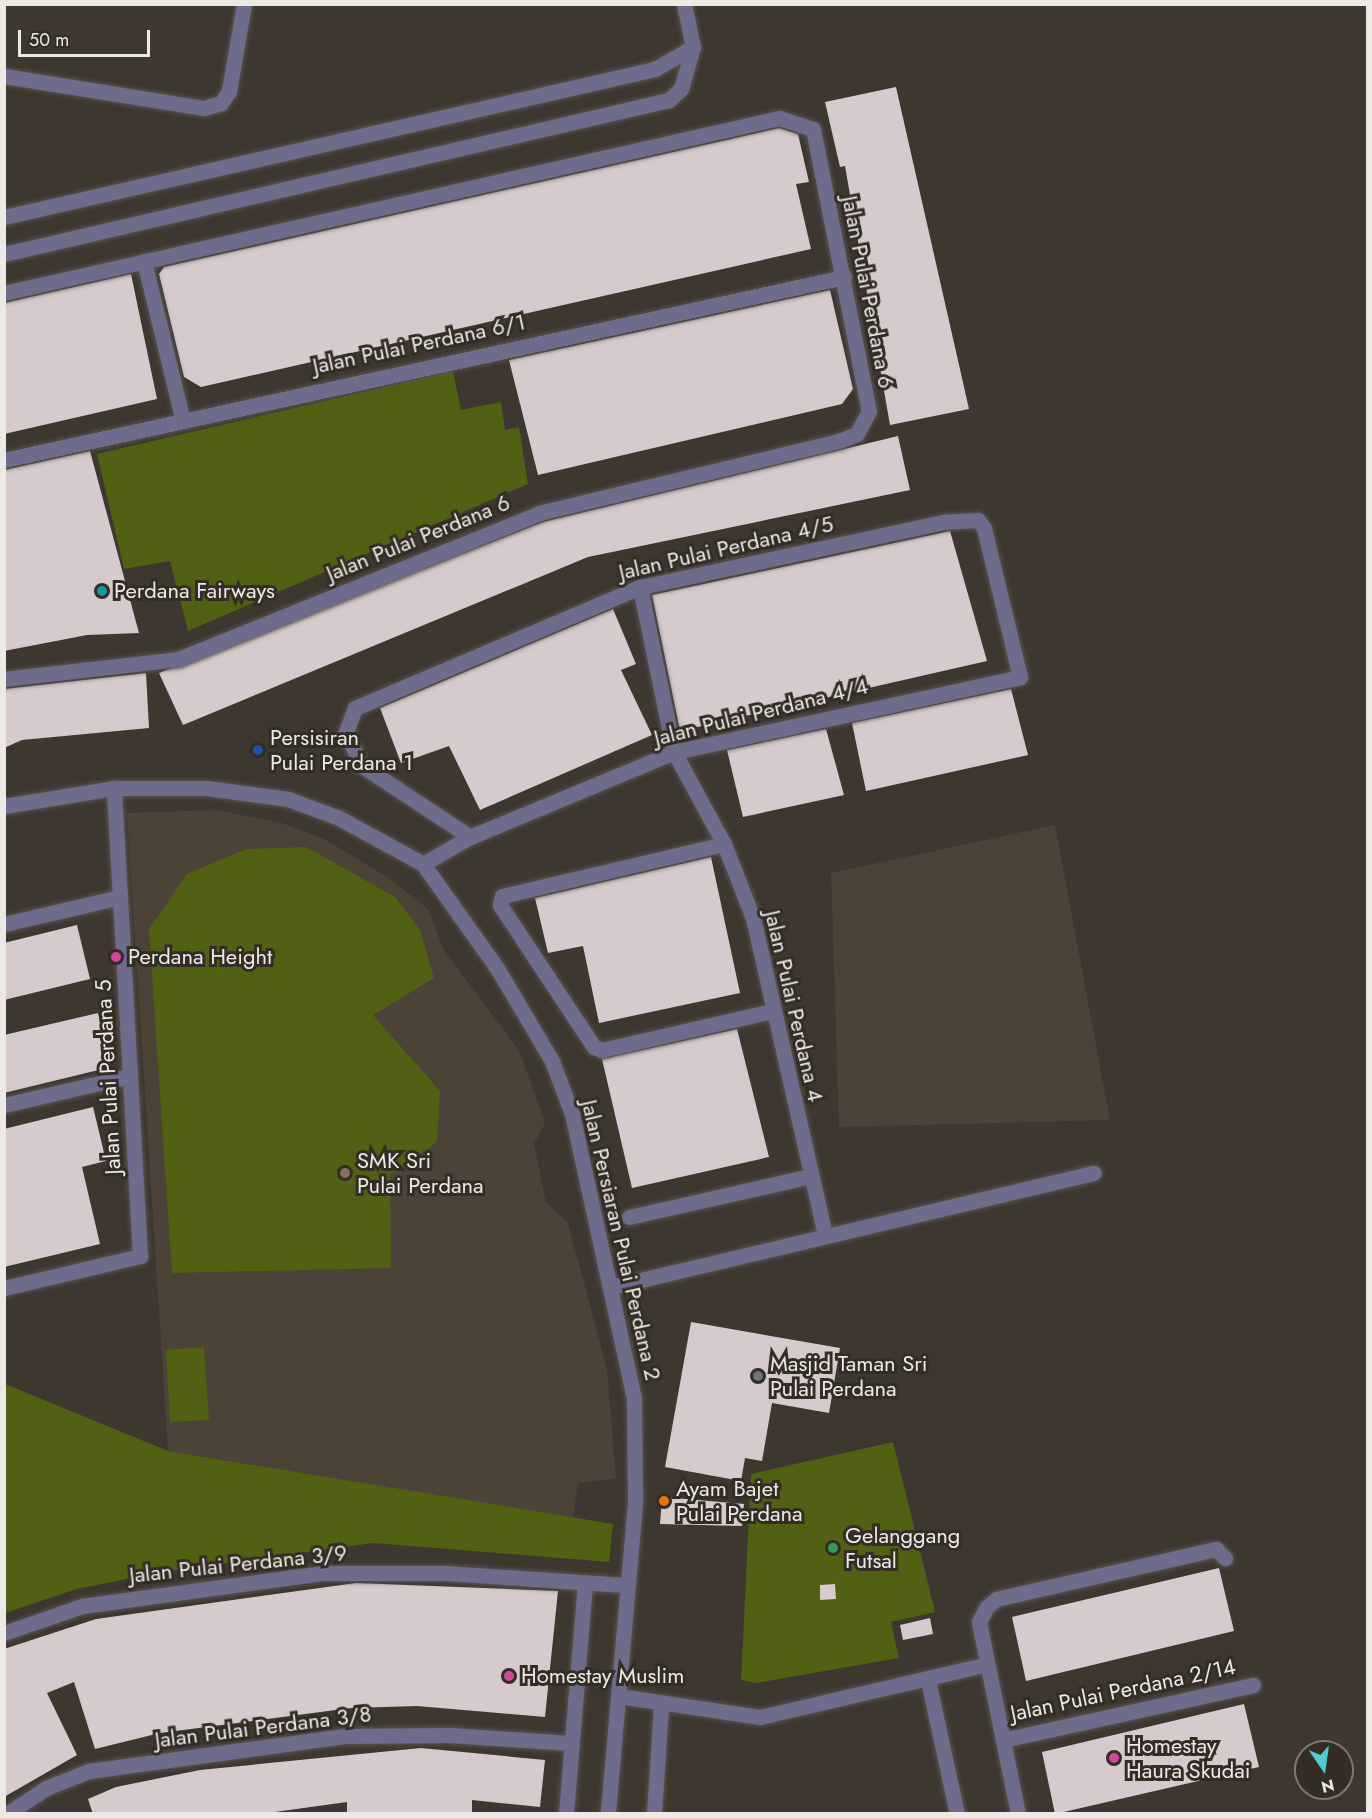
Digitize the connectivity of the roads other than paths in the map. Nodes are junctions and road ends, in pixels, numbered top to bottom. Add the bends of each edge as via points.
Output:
1 (244, 4) edge
2 (684, 4) edge
3 (693, 47) junction
4 (4, 76) edge
5 (4, 217) edge
6 (4, 254) edge
7 (144, 261) junction
8 (844, 277) junction
9 (4, 293) edge
10 (182, 417) junction
11 (4, 460) edge
12 (640, 587) junction
13 (1020, 677) joint
14 (4, 680) edge
15 (674, 752) junction
16 (114, 788) junction
17 (4, 806) edge
18 (470, 837) junction
19 (724, 844) junction
20 (423, 864) junction
21 (120, 897) junction
22 (4, 924) edge
23 (772, 1011) junction
24 (130, 1076) junction
25 (4, 1105) edge
26 (1094, 1173) dead end
27 (811, 1176) junction
28 (629, 1217) dead end
29 (825, 1236) junction
30 (611, 1287) junction
31 (4, 1288) edge
32 (1225, 1558) dead end
33 (585, 1583) junction
34 (625, 1586) junction
35 (4, 1633) edge
36 (987, 1664) junction
37 (928, 1680) junction
38 (1253, 1685) dead end
39 (619, 1696) junction
40 (662, 1705) junction
41 (1003, 1740) junction
42 (570, 1743) junction
43 (7, 1814) edge
44 (566, 1814) edge
45 (608, 1814) edge
46 (654, 1814) edge
47 (957, 1814) edge
48 (1018, 1814) edge

1 - 4 street via 229,91 221,103 204,108
2 - 3 street
3 - 5 street via 655,69
3 - 6 street via 681,89 669,100
7 - 8 street, Jalan Pulai Perdana 6 via 779,118 813,129
7 - 9 street, Jalan Pulai Perdana 6
7 - 10 street
8 - 10 street, Jalan Pulai Perdana 6/1
8 - 14 street, Jalan Pulai Perdana 6 via 869,411 857,434 540,513 179,659
10 - 11 street, Jalan Pulai Perdana 6/1
12 - 13 street, Jalan Pulai Perdana 4/5 via 944,522 978,520 984,528
12 - 15 street, Jalan Pulai Perdana 4
12 - 18 street, Jalan Pulai Perdana 4/5 via 368,699 347,719 350,744 368,772
13 - 15 street, Jalan Pulai Perdana 4/4
15 - 18 street, Jalan Pulai Perdana 4/4
15 - 19 street, Jalan Pulai Perdana 4
16 - 17 street, Jalan Persiaran Pulai Perdana 2
16 - 20 street, Jalan Persiaran Pulai Perdana 2 via 206,788 288,799 339,818
16 - 21 street, Jalan Pulai Perdana 5
18 - 20 street, Jalan Pulai Perdana 4/4
19 - 23 street, Jalan Pulai Perdana 4 via 753,918
19 - 23 street via 499,900 575,1016 585,1040 602,1050
20 - 30 street, Jalan Persiaran Pulai Perdana 2 via 462,913 552,1061 572,1114
21 - 22 street
21 - 24 street, Jalan Pulai Perdana 5
23 - 27 street, Jalan Pulai Perdana 4
24 - 25 street
24 - 31 street, Jalan Pulai Perdana 5 via 140,1256
26 - 29 street
27 - 28 street
27 - 29 street, Jalan Pulai Perdana 4
29 - 30 street
30 - 34 street, Jalan Persiaran Pulai Perdana 2 via 634,1399 635,1503
32 - 36 street via 1216,1549 996,1599 979,1622
33 - 34 street, Jalan Pulai Perdana 3/9
33 - 35 street, Jalan Pulai Perdana 3/9 via 446,1573 324,1573 82,1606
33 - 42 street
34 - 39 street, Jalan Persiaran Pulai Perdana 2
36 - 37 street
36 - 41 street
37 - 40 street via 760,1717
37 - 47 street
38 - 41 street, Jalan Pulai Perdana 2/14
39 - 40 street
39 - 45 street, Jalan Persiaran Pulai Perdana 2
40 - 46 street
41 - 48 street
42 - 43 street, Jalan Pulai Perdana 3/8 via 450,1735 345,1736 89,1771 46,1788
42 - 44 street

